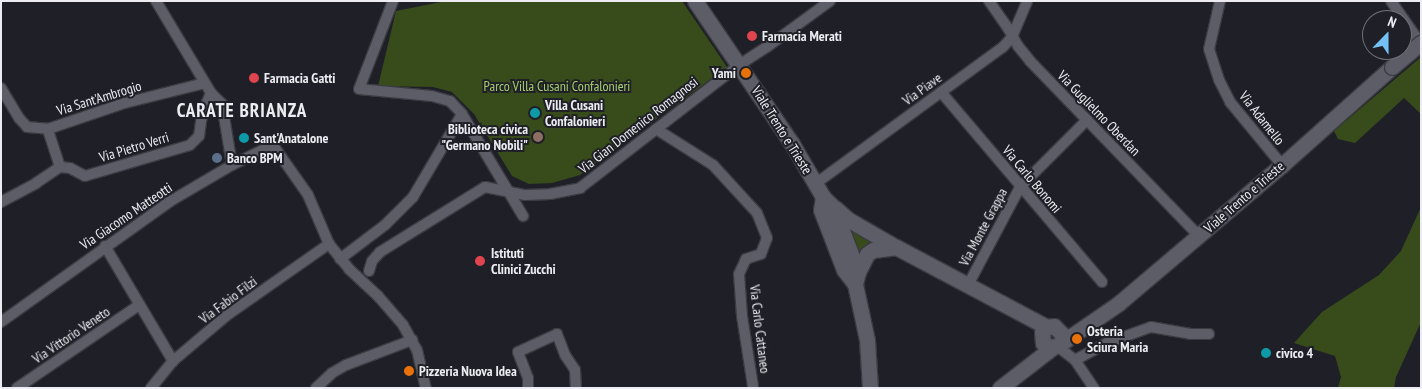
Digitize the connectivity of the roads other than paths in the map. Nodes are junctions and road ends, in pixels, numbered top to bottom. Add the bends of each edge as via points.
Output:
1 (156, 1) edge
2 (393, 1) edge
3 (830, 1) edge
4 (989, 1) edge
5 (1027, 1) edge
6 (1220, 1) edge
7 (1390, 1) edge
8 (699, 3) edge
9 (1012, 38) junction
10 (1421, 43) edge
11 (739, 65) junction
12 (205, 83) junction
13 (1, 88) edge
14 (941, 92) junction
15 (211, 93) junction
16 (462, 114) junction
17 (1088, 120) junction
18 (48, 129) junction
19 (656, 129) junction
20 (232, 165) junction
21 (1282, 165) junction
22 (60, 167) junction
23 (1020, 187) junction
24 (508, 191) junction
25 (824, 196) junction
26 (1, 202) edge
27 (523, 216) dead end
28 (1199, 236) junction
29 (329, 244) junction
30 (105, 246) junction
31 (896, 247) junction
32 (340, 259) junction
33 (349, 269) junction
34 (368, 270) junction
35 (856, 278) junction
36 (1102, 282) dead end
37 (968, 285) junction
38 (378, 296) junction
39 (139, 304) junction
40 (1, 322) edge
41 (1209, 334) dead end
42 (1051, 337) junction
43 (412, 340) junction
44 (1075, 360) junction
45 (173, 361) junction
46 (754, 386) dead end
47 (17, 388) edge
48 (151, 388) edge
49 (316, 388) edge
50 (426, 388) edge
51 (528, 388) edge
52 (576, 388) edge
53 (870, 388) edge
54 (1000, 388) edge
55 (1094, 388) edge

1 - 12 street
2 - 16 street via 359,89 432,96 450,101
3 - 11 street, Via Gian Domenico Romagnosi
4 - 9 street, Via Guglielmo Oberdan
5 - 9 street
6 - 21 street, Via Adamello via 1209,49 1219,80 1230,102
7 - 10 street
8 - 11 main road, Viale Trento e Trieste
9 - 14 street, Via Piave
9 - 17 street, Via Guglielmo Oberdan
10 - 21 main road, Viale Trento e Trieste, bridge
11 - 19 street, Via Gian Domenico Romagnosi
11 - 25 main road, Viale Trento e Trieste
12 - 15 street
12 - 18 street, Via Sant'Ambrogio via 125,103
13 - 18 street via 27,127
14 - 23 street, Via Carlo Bonomi
14 - 25 street, Via Piave
15 - 20 street via 222,104
15 - 22 street, Via Pietro Verri via 204,108 199,136 190,145 85,176
16 - 24 street
16 - 32 street via 413,197 385,225
17 - 23 street, Via Monte Grappa
17 - 28 street, Via Guglielmo Oberdan
18 - 22 street, Via Sant'Ambrogio
19 - 24 street, Via Gian Domenico Romagnosi via 580,188 525,195
19 - 46 street, Via Carlo Cattaneo via 714,165 757,214 767,238 760,254 746,259 739,274 742,316
20 - 29 street, Via Giacomo Matteotti via 273,145 308,195
20 - 30 street, Via Giacomo Matteotti via 169,202
21 - 28 main road, Viale Trento e Trieste
22 - 26 street
23 - 36 street, Via Carlo Bonomi
23 - 37 street, Via Monte Grappa
24 - 27 street
24 - 34 street, Via Gian Domenico Romagnosi via 486,187 380,252
25 - 31 main road, Viale Trento e Trieste via 849,220
25 - 35 main road, Viale Trento e Trieste
28 - 42 main road, Viale Trento e Trieste via 1119,303 1092,320
29 - 32 street
29 - 45 street, Via Fabio Filzi via 226,316
30 - 39 street
30 - 40 street, Via Giacomo Matteotti
31 - 35 main road via 867,254
31 - 37 main road, Viale Trento e Trieste
32 - 33 street
33 - 34 street
33 - 38 street
34 - 38 street
35 - 53 main road, Viale Trento e Trieste
37 - 42 main road, Viale Trento e Trieste via 1026,315
38 - 43 street
39 - 45 street
39 - 47 street, Via Vittorio Veneto
41 - 44 street via 1151,327 1107,343
42 - 44 street
42 - 54 main road
43 - 49 street via 346,365
43 - 50 street
44 - 55 street
45 - 48 street, Via Fabio Filzi
51 - 52 street via 528,378 518,352 557,334 575,370

